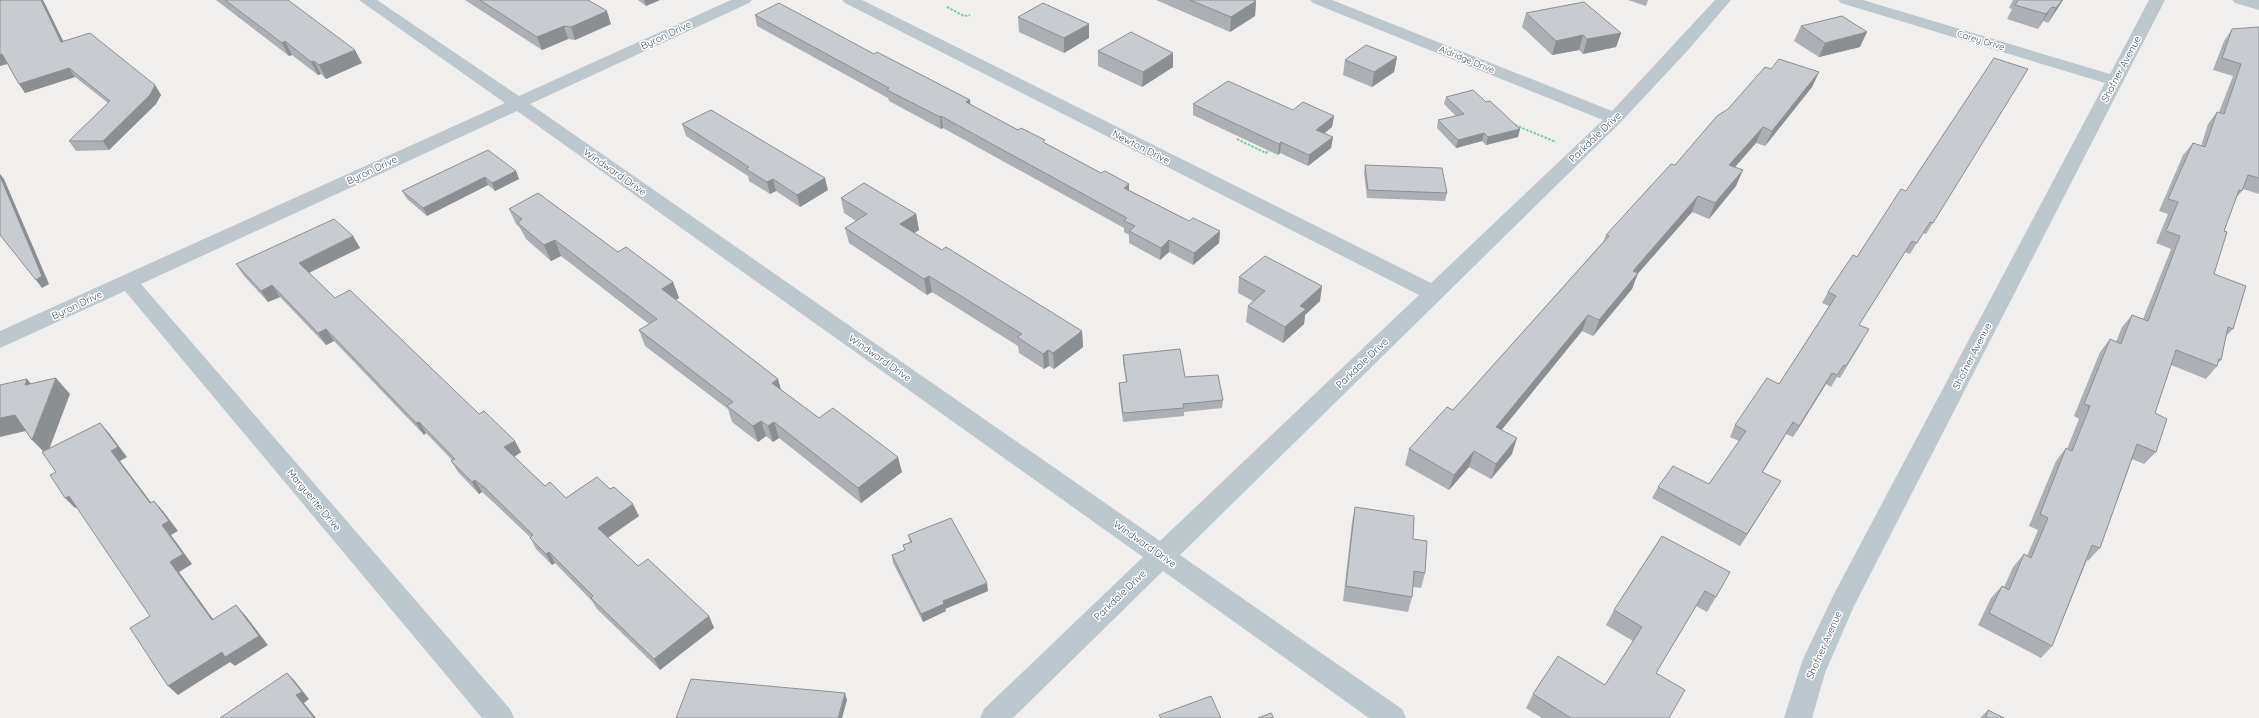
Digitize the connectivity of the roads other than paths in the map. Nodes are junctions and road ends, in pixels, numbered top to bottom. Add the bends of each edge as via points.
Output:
1 (367, 0) edge
2 (744, 0) edge
3 (850, 0) edge
4 (1318, 0) edge
5 (1723, 0) edge
6 (1846, 0) edge
7 (2157, 0) edge
8 (2240, 0) edge
9 (2259, 5) edge
10 (2115, 81) junction
11 (517, 103) junction
12 (1615, 118) junction
13 (128, 282) junction
14 (1433, 293) junction
15 (0, 340) edge
16 (1161, 556) junction
17 (500, 718) edge
18 (994, 718) edge
19 (1392, 718) edge
20 (1798, 718) edge

1 - 11 street, Windward Drive
2 - 11 street, Byron Drive
3 - 14 street, Newton Drive
4 - 12 street, Aldridge Drive
5 - 12 street, Parkdale Drive
6 - 10 street, Carey Drive
7 - 10 street, Shofner Avenue
8 - 9 street
10 - 20 street, Shofner Avenue via 1843,602 1818,654 1803,694
11 - 13 street, Byron Drive
11 - 16 street, Windward Drive
12 - 14 street, Parkdale Drive
13 - 15 street, Byron Drive
13 - 17 street, Marguerite Drive
14 - 16 street, Parkdale Drive
16 - 18 street, Parkdale Drive
16 - 19 street, Windward Drive

